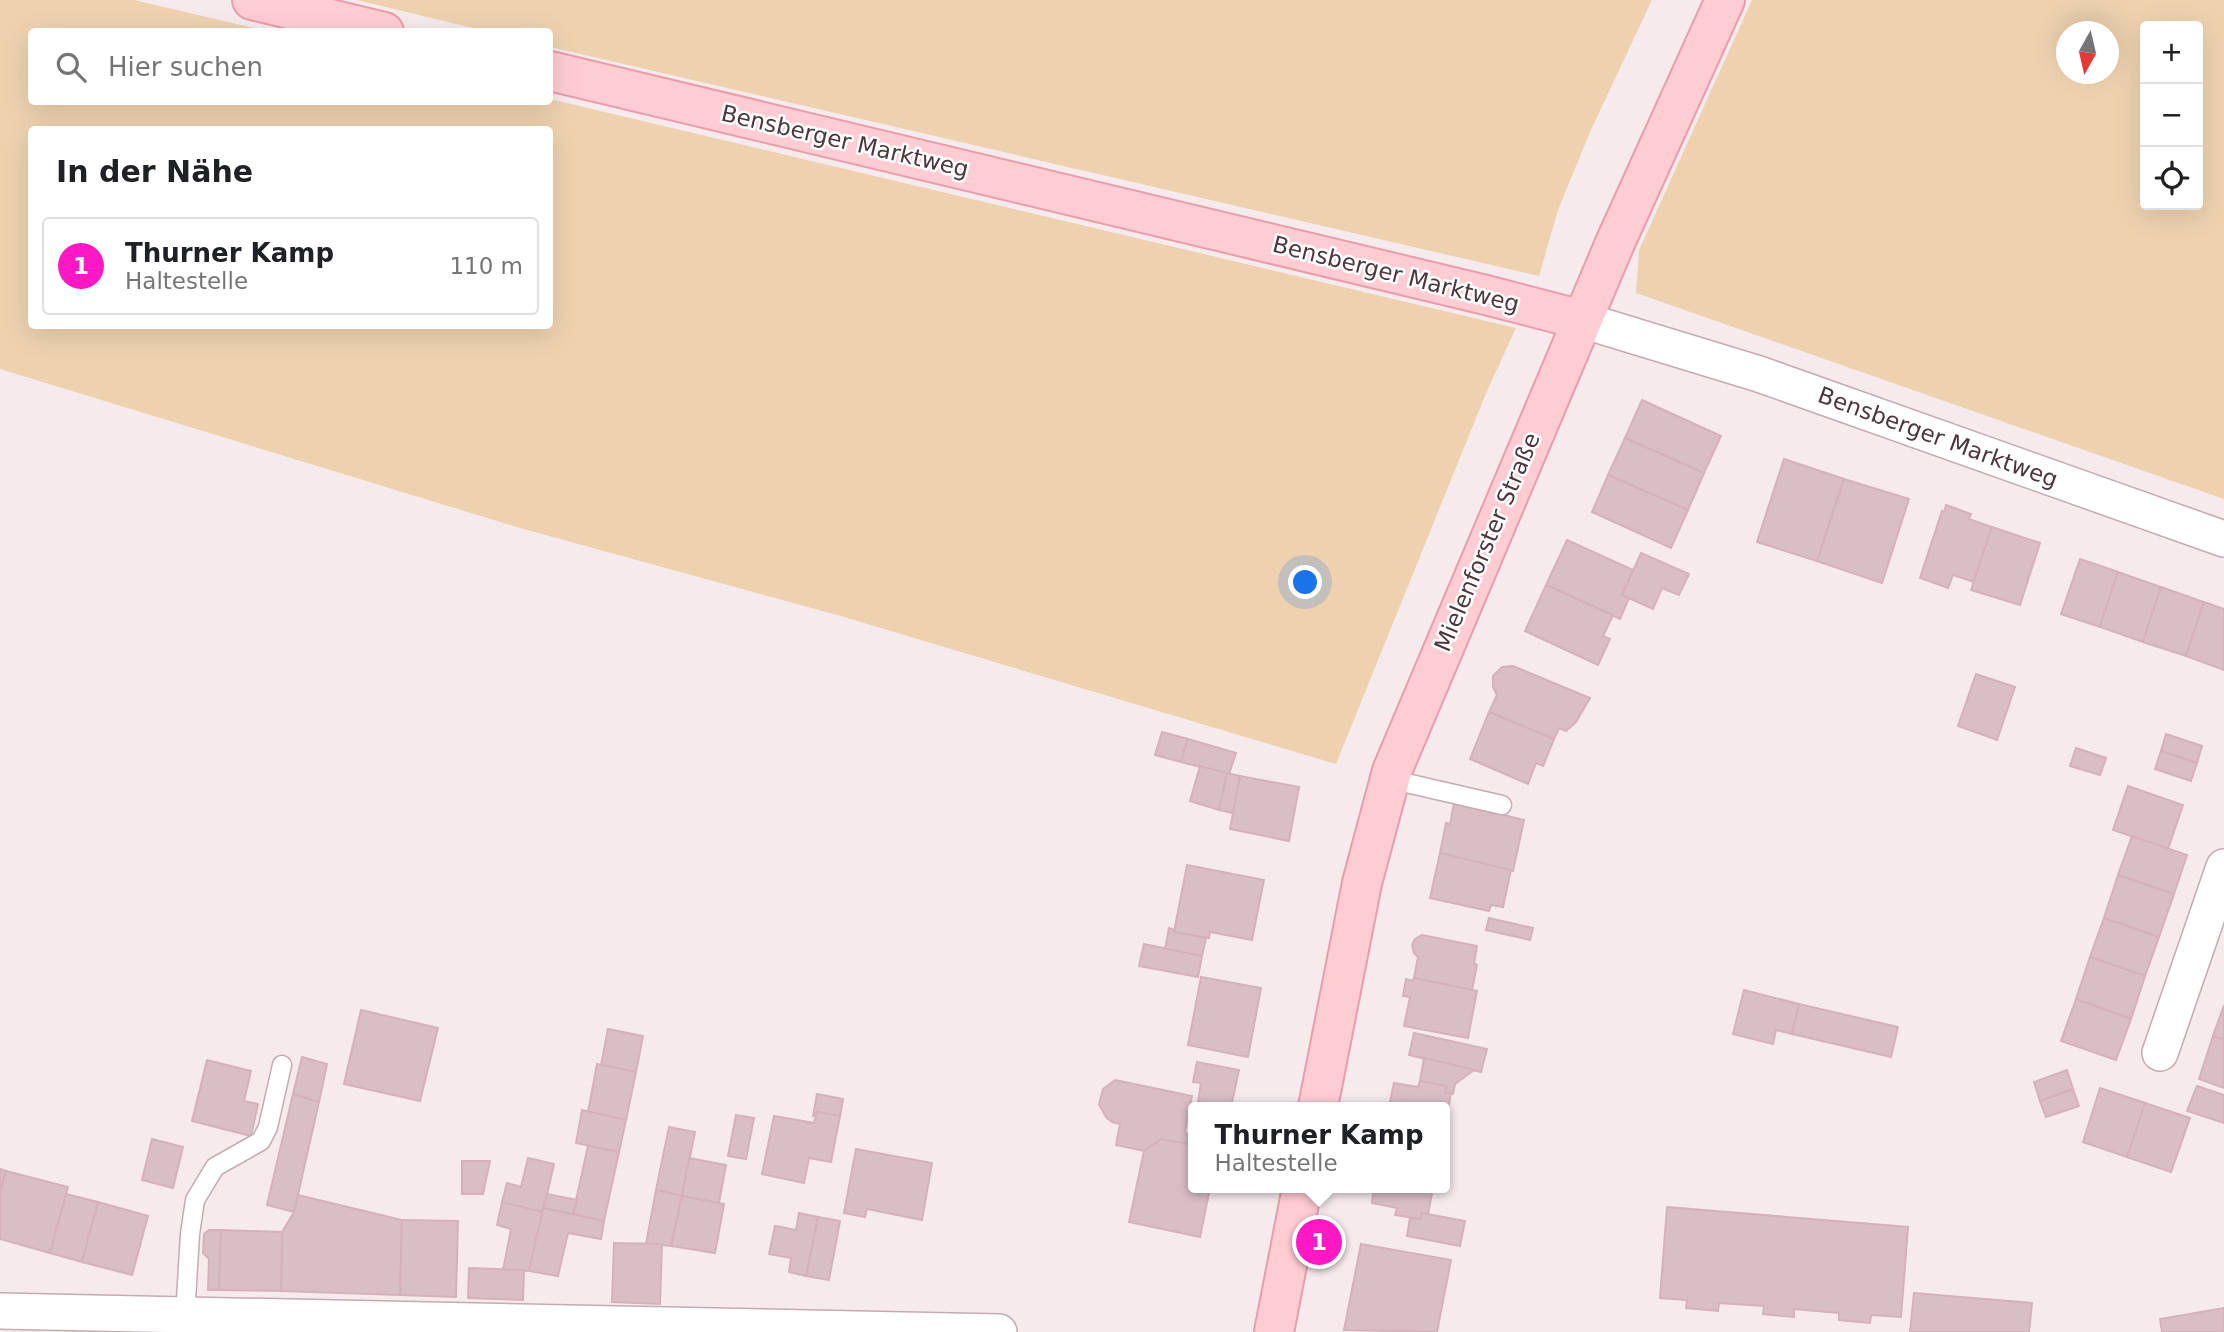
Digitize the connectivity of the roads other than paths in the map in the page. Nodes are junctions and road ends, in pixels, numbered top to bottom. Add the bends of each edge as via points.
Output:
1 (252, 0) edge
2 (1725, 0) edge
3 (368, 28) edge
4 (553, 72) edge
5 (1582, 320) junction
6 (2224, 539) edge
7 (1389, 779) junction
8 (1503, 805) dead end
9 (2224, 867) edge
10 (2160, 1053) dead end
11 (282, 1065) dead end
12 (1319, 1102) edge
13 (1301, 1193) edge
14 (0, 1311) edge
15 (185, 1316) junction
16 (999, 1332) edge
17 (1274, 1332) edge

1 - 3 street
2 - 5 street, Mielenforster Straße
4 - 5 street, Bensberger Marktweg
5 - 6 street, Bensberger Marktweg via 1759,374
5 - 7 street, Mielenforster Straße
7 - 8 lane
7 - 12 street, Mielenforster Straße via 1362,883
9 - 10 street
11 - 15 lane via 261,1141 215,1167 195,1200
13 - 17 street
14 - 15 street
15 - 16 street

